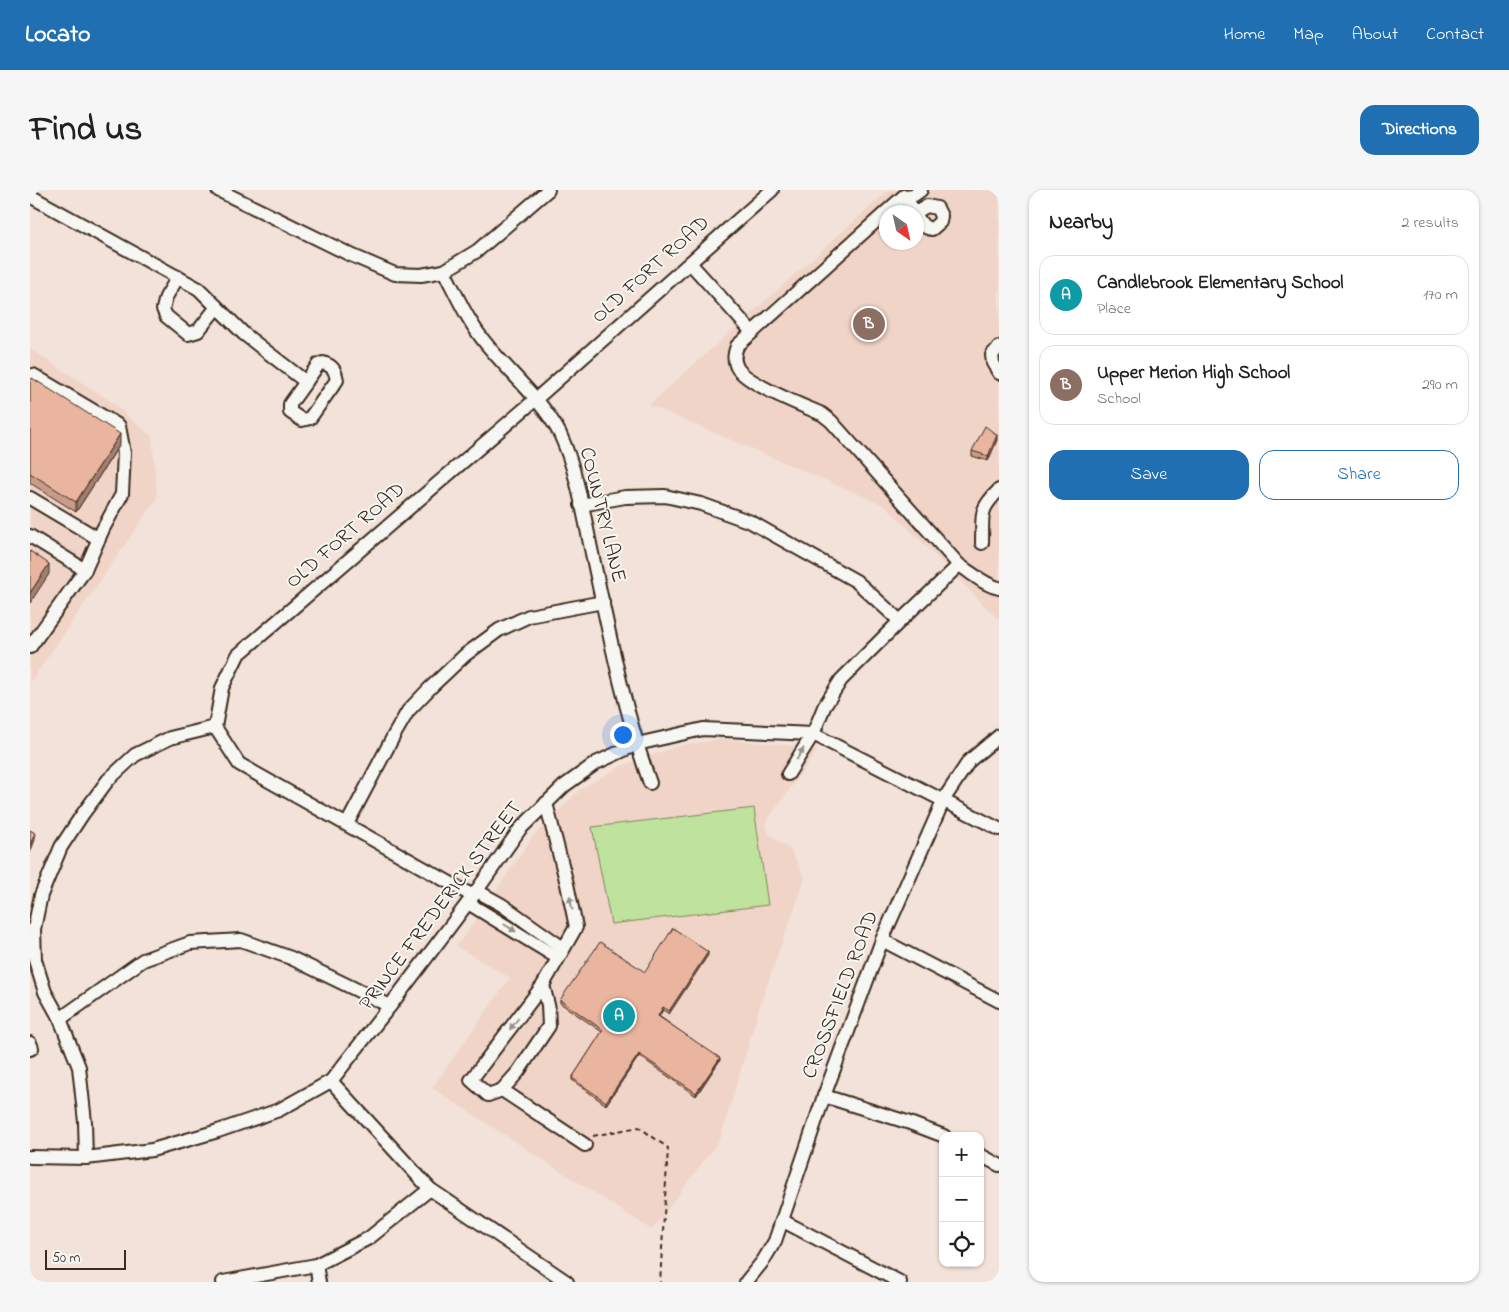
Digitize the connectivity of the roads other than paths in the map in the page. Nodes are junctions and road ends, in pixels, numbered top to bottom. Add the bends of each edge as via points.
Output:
1 (218, 190) edge
2 (548, 190) edge
3 (772, 190) edge
4 (921, 190) edge
5 (30, 196) edge
6 (904, 196) junction
7 (910, 205) edge
8 (690, 262) junction
9 (444, 271) junction
10 (178, 277) junction
11 (217, 307) junction
12 (752, 332) junction
13 (999, 347) edge
14 (999, 373) edge
15 (30, 376) edge
16 (306, 382) dead end
17 (536, 399) junction
18 (999, 490) edge
19 (30, 498) edge
20 (581, 505) junction
21 (30, 536) edge
22 (98, 539) junction
23 (982, 542) dead end
24 (959, 565) junction
25 (84, 570) junction
26 (999, 588) edge
27 (603, 602) junction
28 (900, 621) junction
29 (30, 647) edge
30 (215, 726) junction
31 (813, 734) junction
32 (999, 736) edge
33 (637, 744) junction
34 (788, 774) dead end
35 (650, 783) dead end
36 (944, 800) junction
37 (546, 803) junction
38 (347, 824) junction
39 (999, 828) edge
40 (35, 894) edge
41 (472, 897) junction
42 (882, 940) junction
43 (560, 953) junction
44 (35, 976) edge
45 (543, 985) junction
46 (999, 1000) edge
47 (390, 1006) junction
48 (60, 1019) junction
49 (30, 1043) edge
50 (30, 1049) edge
51 (330, 1081) junction
52 (502, 1090) junction
53 (824, 1096) junction
54 (939, 1134) edge
55 (585, 1145) road end
56 (30, 1157) edge
57 (984, 1157) edge
58 (86, 1158) junction
59 (999, 1165) edge
60 (430, 1189) junction
61 (783, 1221) junction
62 (316, 1265) junction
63 (223, 1282) edge
64 (319, 1282) edge
65 (567, 1282) edge
66 (746, 1282) edge
67 (900, 1282) edge

1 - 9 street via 395,274 421,275
2 - 9 street via 477,251
3 - 8 street, OLD FORT ROAD
4 - 6 street
5 - 10 street
6 - 7 street
6 - 12 street
8 - 12 street
8 - 17 street, OLD FORT ROAD
9 - 17 street, COUNTRY LANE via 486,345
10 - 11 street via 199,289
10 - 11 street via 163,309 166,316 188,334 198,331
11 - 16 street via 244,334
12 - 24 street via 737,346 734,356 736,366 743,374 758,385 831,421
13 - 14 street via 992,355
15 - 22 street via 33,374 119,426 124,453 122,494
17 - 20 street, COUNTRY LANE via 559,432 574,468
17 - 30 street, OLD FORT ROAD via 238,655 222,688
18 - 23 street via 986,502 983,510
19 - 22 street
20 - 27 street, COUNTRY LANE
20 - 28 street via 625,497 665,496 701,504 751,522 856,581
21 - 25 street
22 - 25 street
24 - 26 street via 983,582
24 - 28 street
25 - 29 street
27 - 33 street, COUNTRY LANE
27 - 38 street via 529,616 499,630 465,655 408,711
28 - 31 street via 841,680 824,707
30 - 38 street via 239,764
30 - 40 street via 170,738 135,755 108,780 82,815
31 - 33 street, PRINCE FREDERICK STREET via 703,729
34 -> 31 street
31 - 36 street, PRINCE FREDERICK STREET
32 - 36 street, CROSSFIELD ROAD via 969,761
33 - 35 street, COUNTRY LANE
33 - 37 street, PRINCE FREDERICK STREET via 596,763
36 - 39 street, PRINCE FREDERICK STREET
36 - 42 street, CROSSFIELD ROAD
37 - 41 street, PRINCE FREDERICK STREET via 520,828
43 -> 37 street via 576,927
38 - 41 street
40 - 44 street
41 - 43 street
41 - 47 street, PRINCE FREDERICK STREET
42 - 46 street
42 - 53 street, CROSSFIELD ROAD
43 - 45 street
44 - 48 street
45 - 52 street via 549,1026
45 -> 52 street via 472,1080 488,1095
47 - 48 street via 291,958 242,940 190,943 144,960
47 - 51 street, PRINCE FREDERICK STREET
48 - 58 street via 79,1066
49 - 50 street
51 - 58 street, PRINCE FREDERICK STREET via 279,1110 218,1131 152,1150
51 - 60 street
52 - 55 street
53 - 54 street
53 - 61 street, CROSSFIELD ROAD
56 - 58 street, PRINCE FREDERICK STREET
57 - 59 street
60 - 62 street via 369,1238
60 - 65 street
61 - 66 street, CROSSFIELD ROAD via 763,1261
61 - 67 street
62 - 63 street
62 - 64 street

